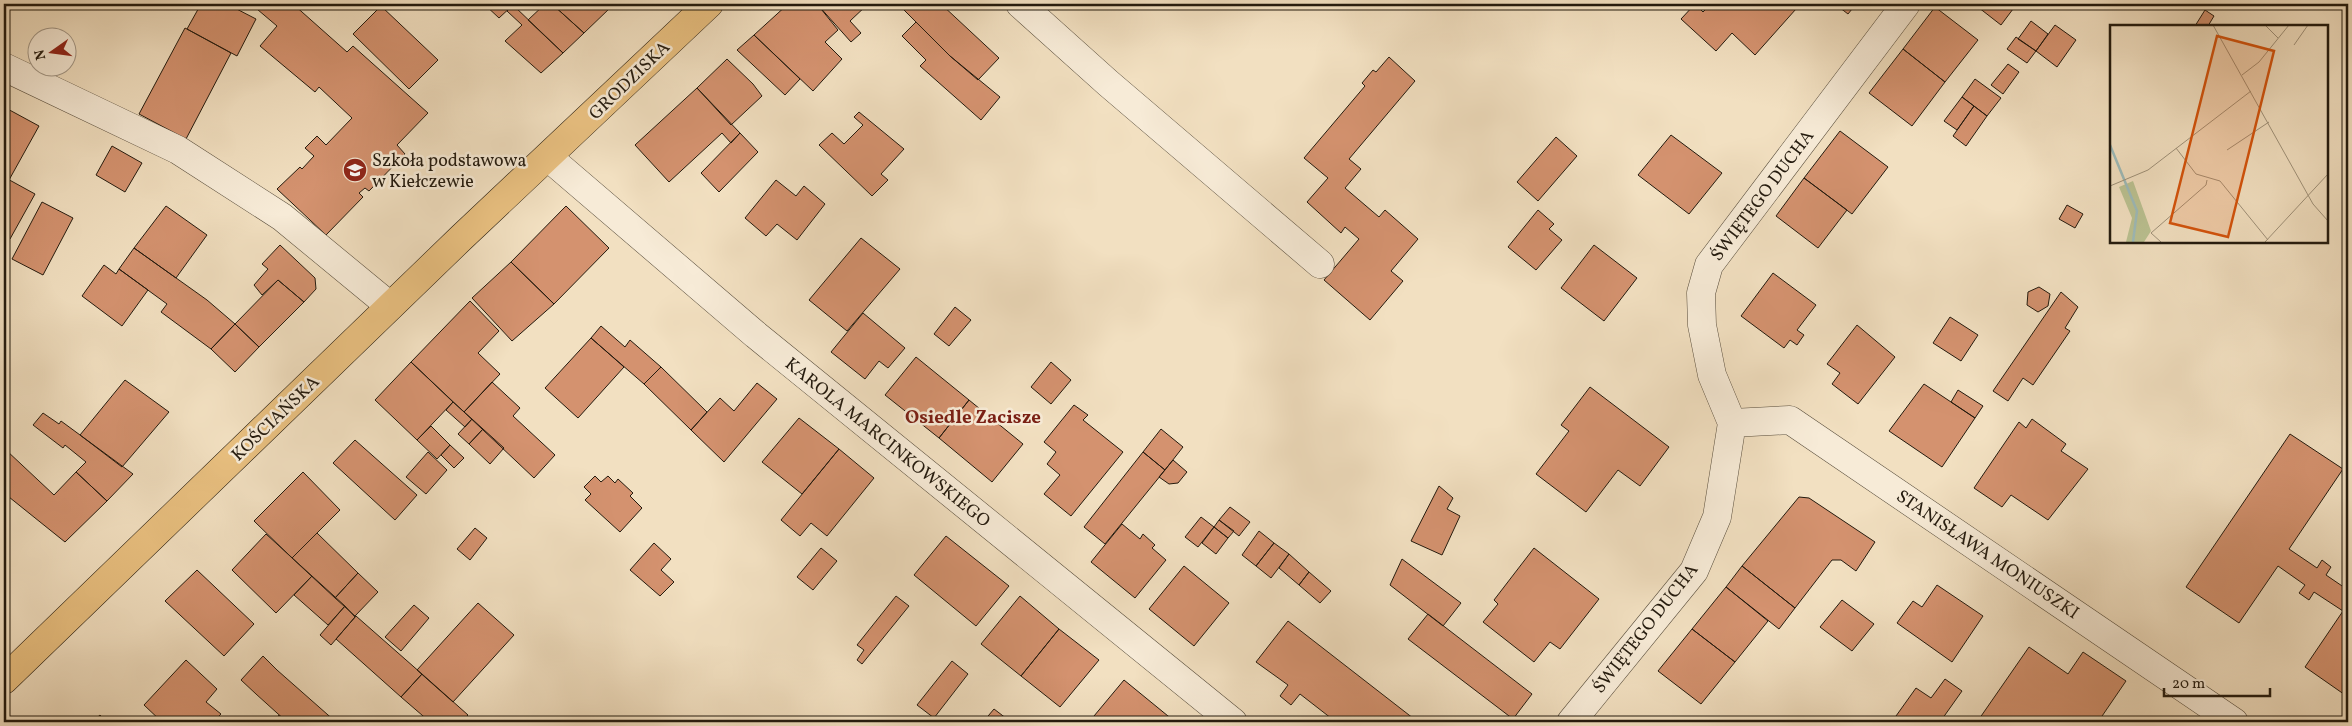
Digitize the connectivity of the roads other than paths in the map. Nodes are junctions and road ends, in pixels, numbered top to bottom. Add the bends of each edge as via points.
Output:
1 (709, 4) edge
2 (1020, 4) edge
3 (1906, 4) edge
4 (4, 67) edge
5 (548, 157) junction
6 (1320, 264) dead end
7 (390, 306) junction
8 (1732, 423) junction
9 (4, 680) edge
10 (1233, 722) edge
11 (1571, 722) edge
12 (2234, 722) edge

1 - 5 main road, GRODZISKA
2 - 6 street
3 - 8 street, ŚWIĘTEGO DUCHA via 1709,265 1701,293 1702,325 1712,374
4 - 7 street via 178,150 282,217
5 - 7 main road, KOŚCIAŃSKA
5 - 10 street, KAROLA MARCINKOWSKIEGO via 756,335
7 - 9 main road, KOŚCIAŃSKA
8 - 11 street, ŚWIĘTEGO DUCHA via 1716,517 1694,571
8 - 12 street, STANISŁAWA MONIUSZKI via 1790,420

